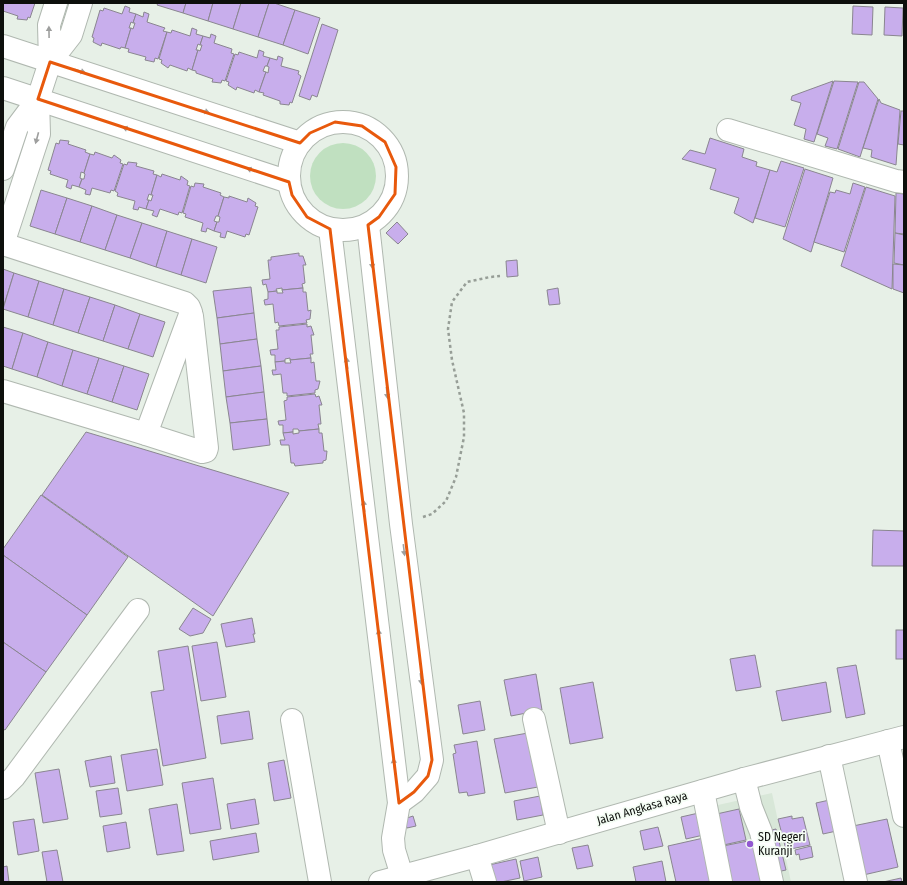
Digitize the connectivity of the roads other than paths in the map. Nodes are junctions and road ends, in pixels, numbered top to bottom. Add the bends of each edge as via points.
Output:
1 (56, 3) edge
2 (81, 3) edge
3 (3, 46) edge
4 (50, 62) junction
5 (3, 88) edge
6 (38, 100) junction
7 (728, 130) dead end
8 (300, 143) junction
9 (3, 169) edge
10 (289, 182) junction
11 (904, 182) edge
12 (368, 225) junction
13 (330, 229) junction
14 (3, 244) edge
15 (191, 312) junction
16 (3, 391) edge
17 (146, 434) junction
18 (401, 524) junction
19 (366, 528) junction
20 (138, 610) dead end
21 (534, 719) dead end
22 (292, 720) dead end
23 (896, 739) edge
24 (830, 756) junction
25 (744, 779) junction
26 (3, 788) edge
27 (703, 791) junction
28 (901, 792) edge
29 (399, 803) junction
30 (904, 816) edge
31 (559, 833) junction
32 (477, 856) junction
33 (398, 862) junction
34 (320, 882) edge
35 (380, 882) edge
36 (485, 882) edge
37 (721, 882) edge
38 (772, 882) edge
39 (856, 882) edge

4 -> 1 street via 49,25
2 - 4 street via 71,34
3 - 4 street
4 - 6 street
4 -> 8 street
5 - 6 street
6 - 9 street via 17,126
10 -> 6 street
6 -> 14 street via 39,134
7 - 11 street
8 - 10 street via 291,161
8 - 12 street via 310,133 335,122 349,122 362,126 375,132 385,142 396,166 395,194 379,217
10 - 13 street via 298,207 307,217
12 - 13 street via 350,230
12 -> 18 street
19 -> 13 street
14 - 15 street via 185,303
15 - 17 street
15 - 17 street via 206,451 202,452
16 - 17 street
18 - 19 street
18 -> 29 street via 432,760 428,776 414,792
29 -> 19 street
20 - 26 street via 14,777
21 - 31 street
22 - 34 street
23 - 24 street, Jalan Angkasa Raya
23 - 28 street
24 - 25 street, Jalan Angkasa Raya
24 - 39 street
25 - 27 street, Jalan Angkasa Raya
25 - 38 street via 761,832
27 - 31 street, Jalan Angkasa Raya
27 - 37 street
28 - 30 street
29 - 33 street via 393,838
31 - 32 street, Jalan Angkasa Raya
32 - 33 street, Jalan Angkasa Raya
32 - 36 street
33 - 35 street, Jalan Angkasa Raya

